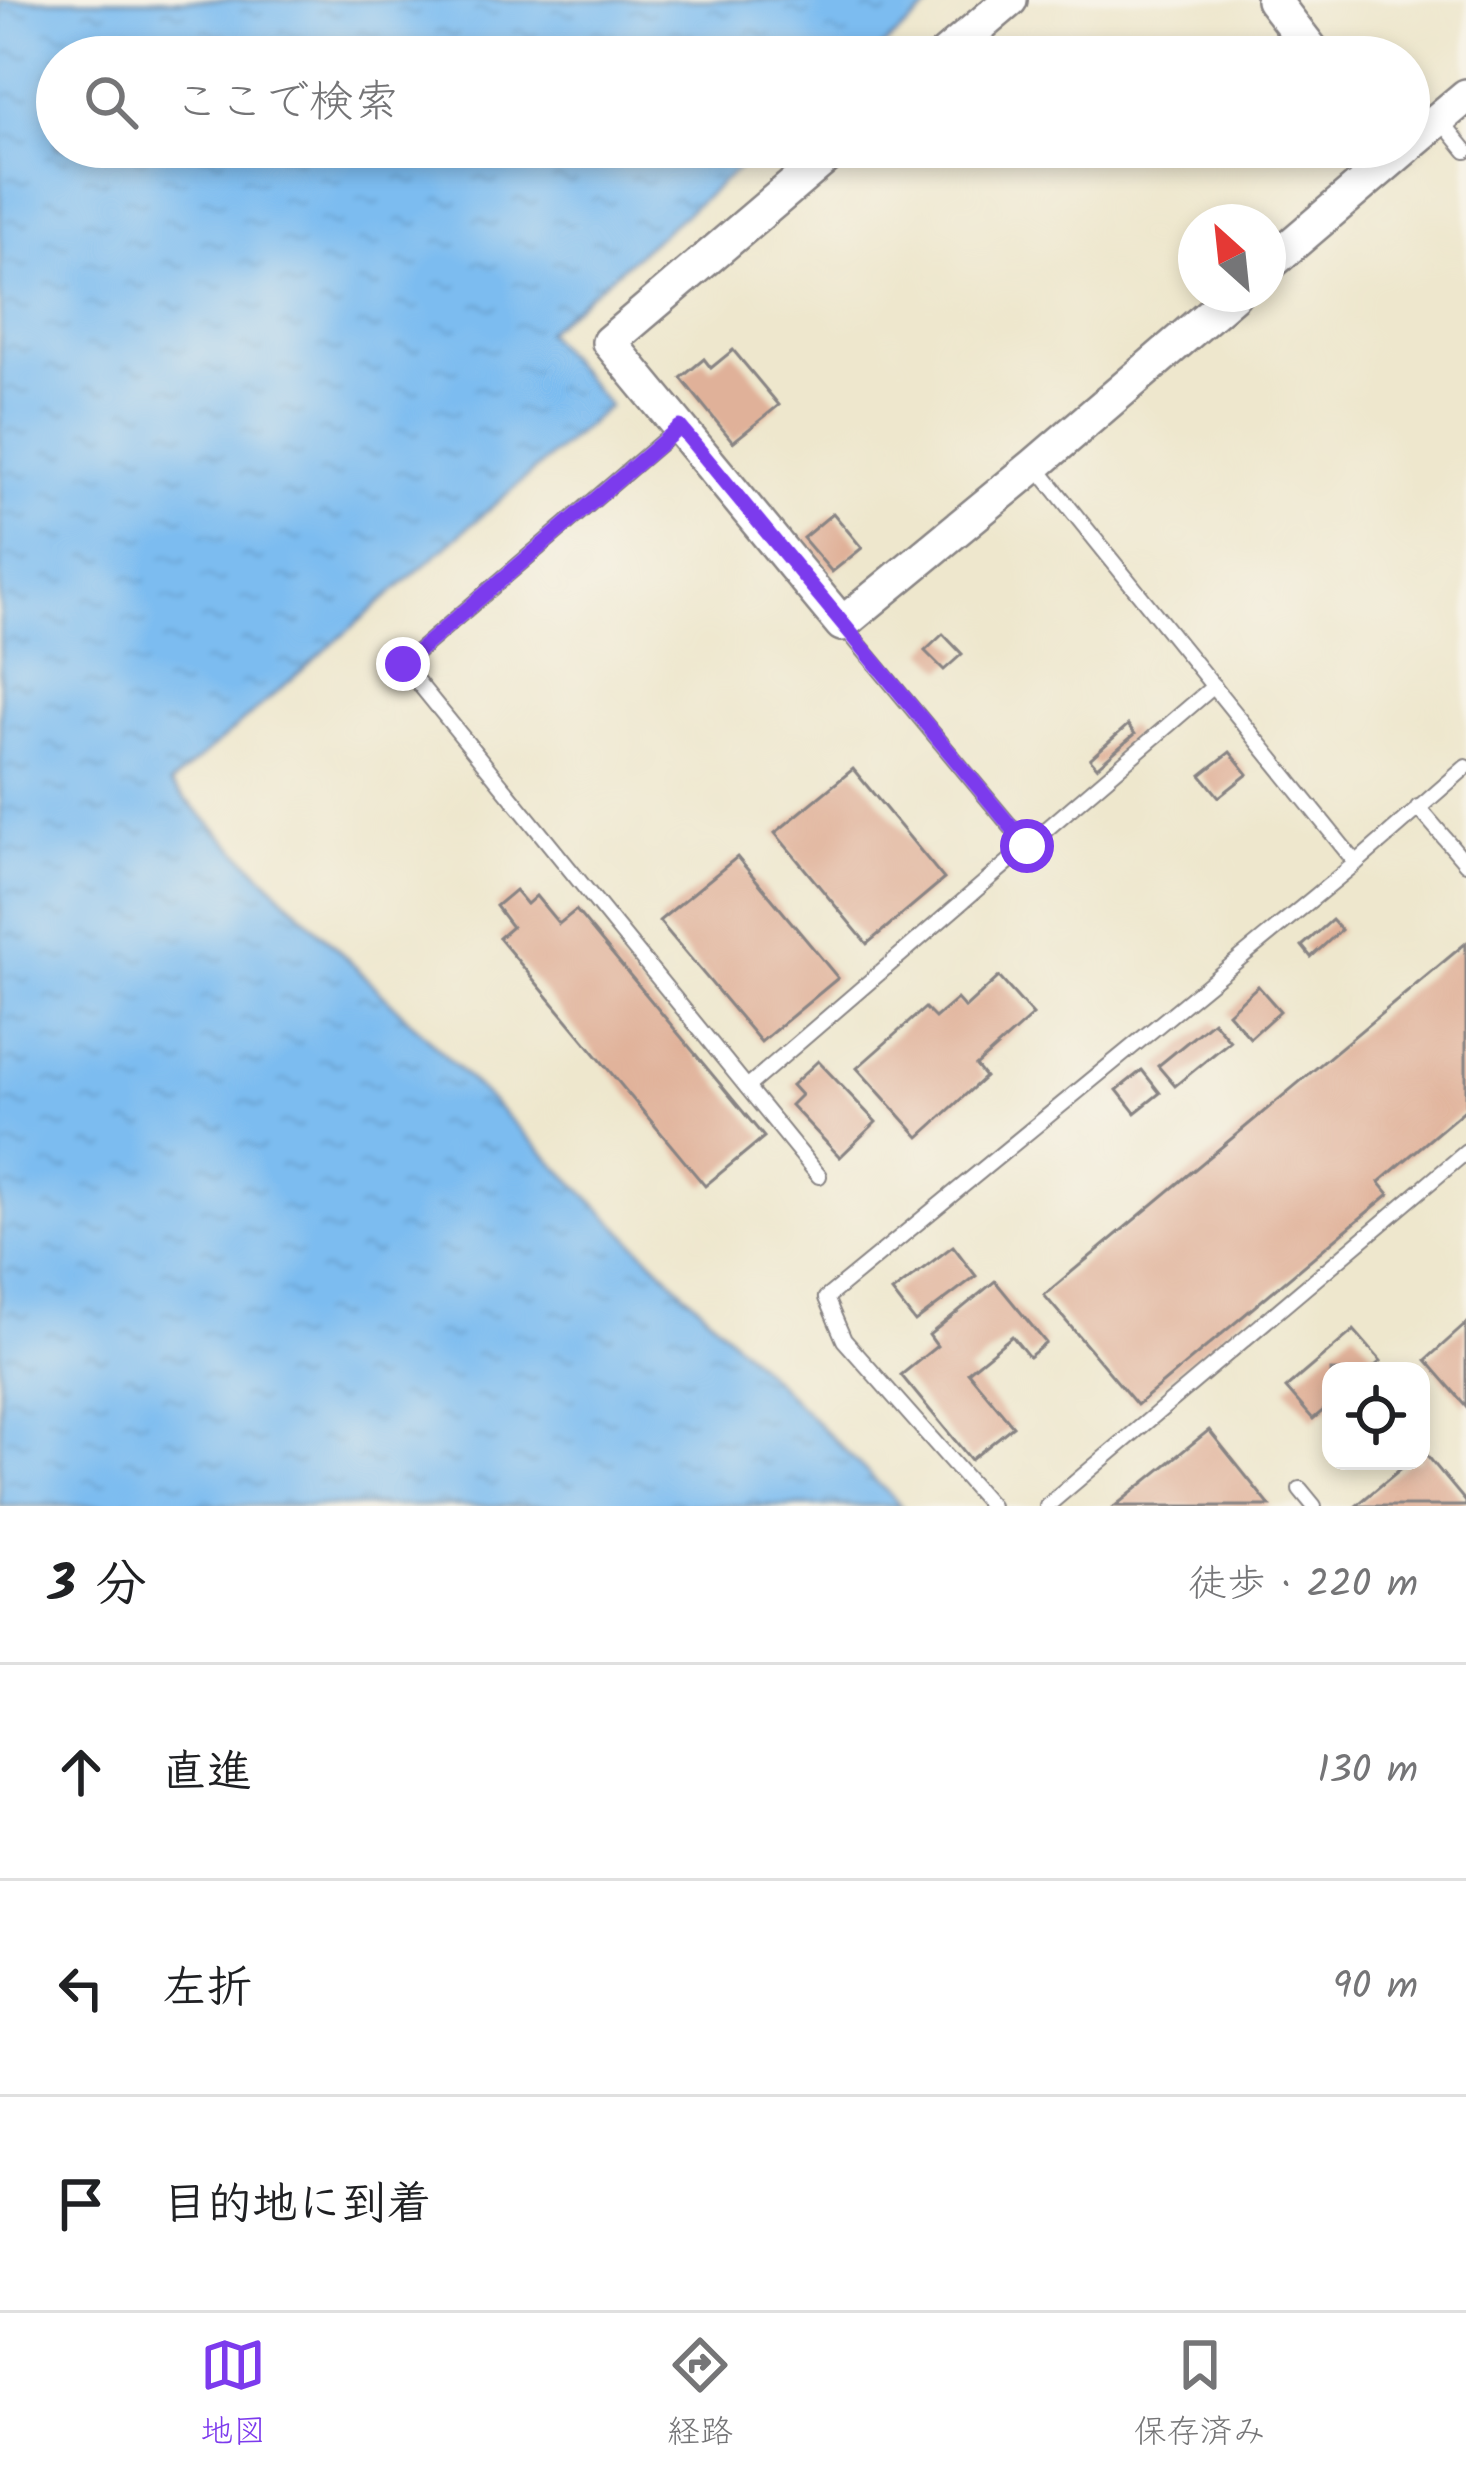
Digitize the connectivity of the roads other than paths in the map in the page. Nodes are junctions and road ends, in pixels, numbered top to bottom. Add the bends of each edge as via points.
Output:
1 (1010, 0) edge
2 (1274, 0) edge
3 (968, 36) edge
4 (1301, 36) edge
5 (1466, 96) edge
6 (1439, 118) junction
7 (1430, 125) edge
8 (1466, 151) edge
9 (813, 168) edge
10 (1377, 168) edge
11 (1286, 249) edge
12 (1213, 312) edge
13 (680, 427) junction
14 (1035, 465) junction
15 (842, 624) junction
16 (1214, 686) junction
17 (1466, 767) edge
18 (1418, 807) junction
19 (1027, 846) junction
20 (1356, 862) junction
21 (1466, 863) edge
22 (747, 1087) junction
23 (1466, 1152) edge
24 (819, 1176) dead end
25 (1300, 1490) dead end
26 (992, 1506) edge
27 (1047, 1506) edge
28 (1314, 1506) edge

1 - 3 street
2 - 4 street
5 - 6 street
6 - 7 street
6 - 8 lane
9 - 13 street via 608,343
10 - 11 street
12 - 14 street
13 - 15 street
13 - 22 lane via 403,664
14 - 15 street
14 - 16 lane
15 - 19 lane
16 - 19 lane
16 - 20 lane
17 - 18 lane
18 - 20 lane
18 - 21 lane
19 - 22 lane
20 - 26 lane via 826,1298 844,1340
22 - 24 lane
23 - 27 lane
25 - 28 lane

